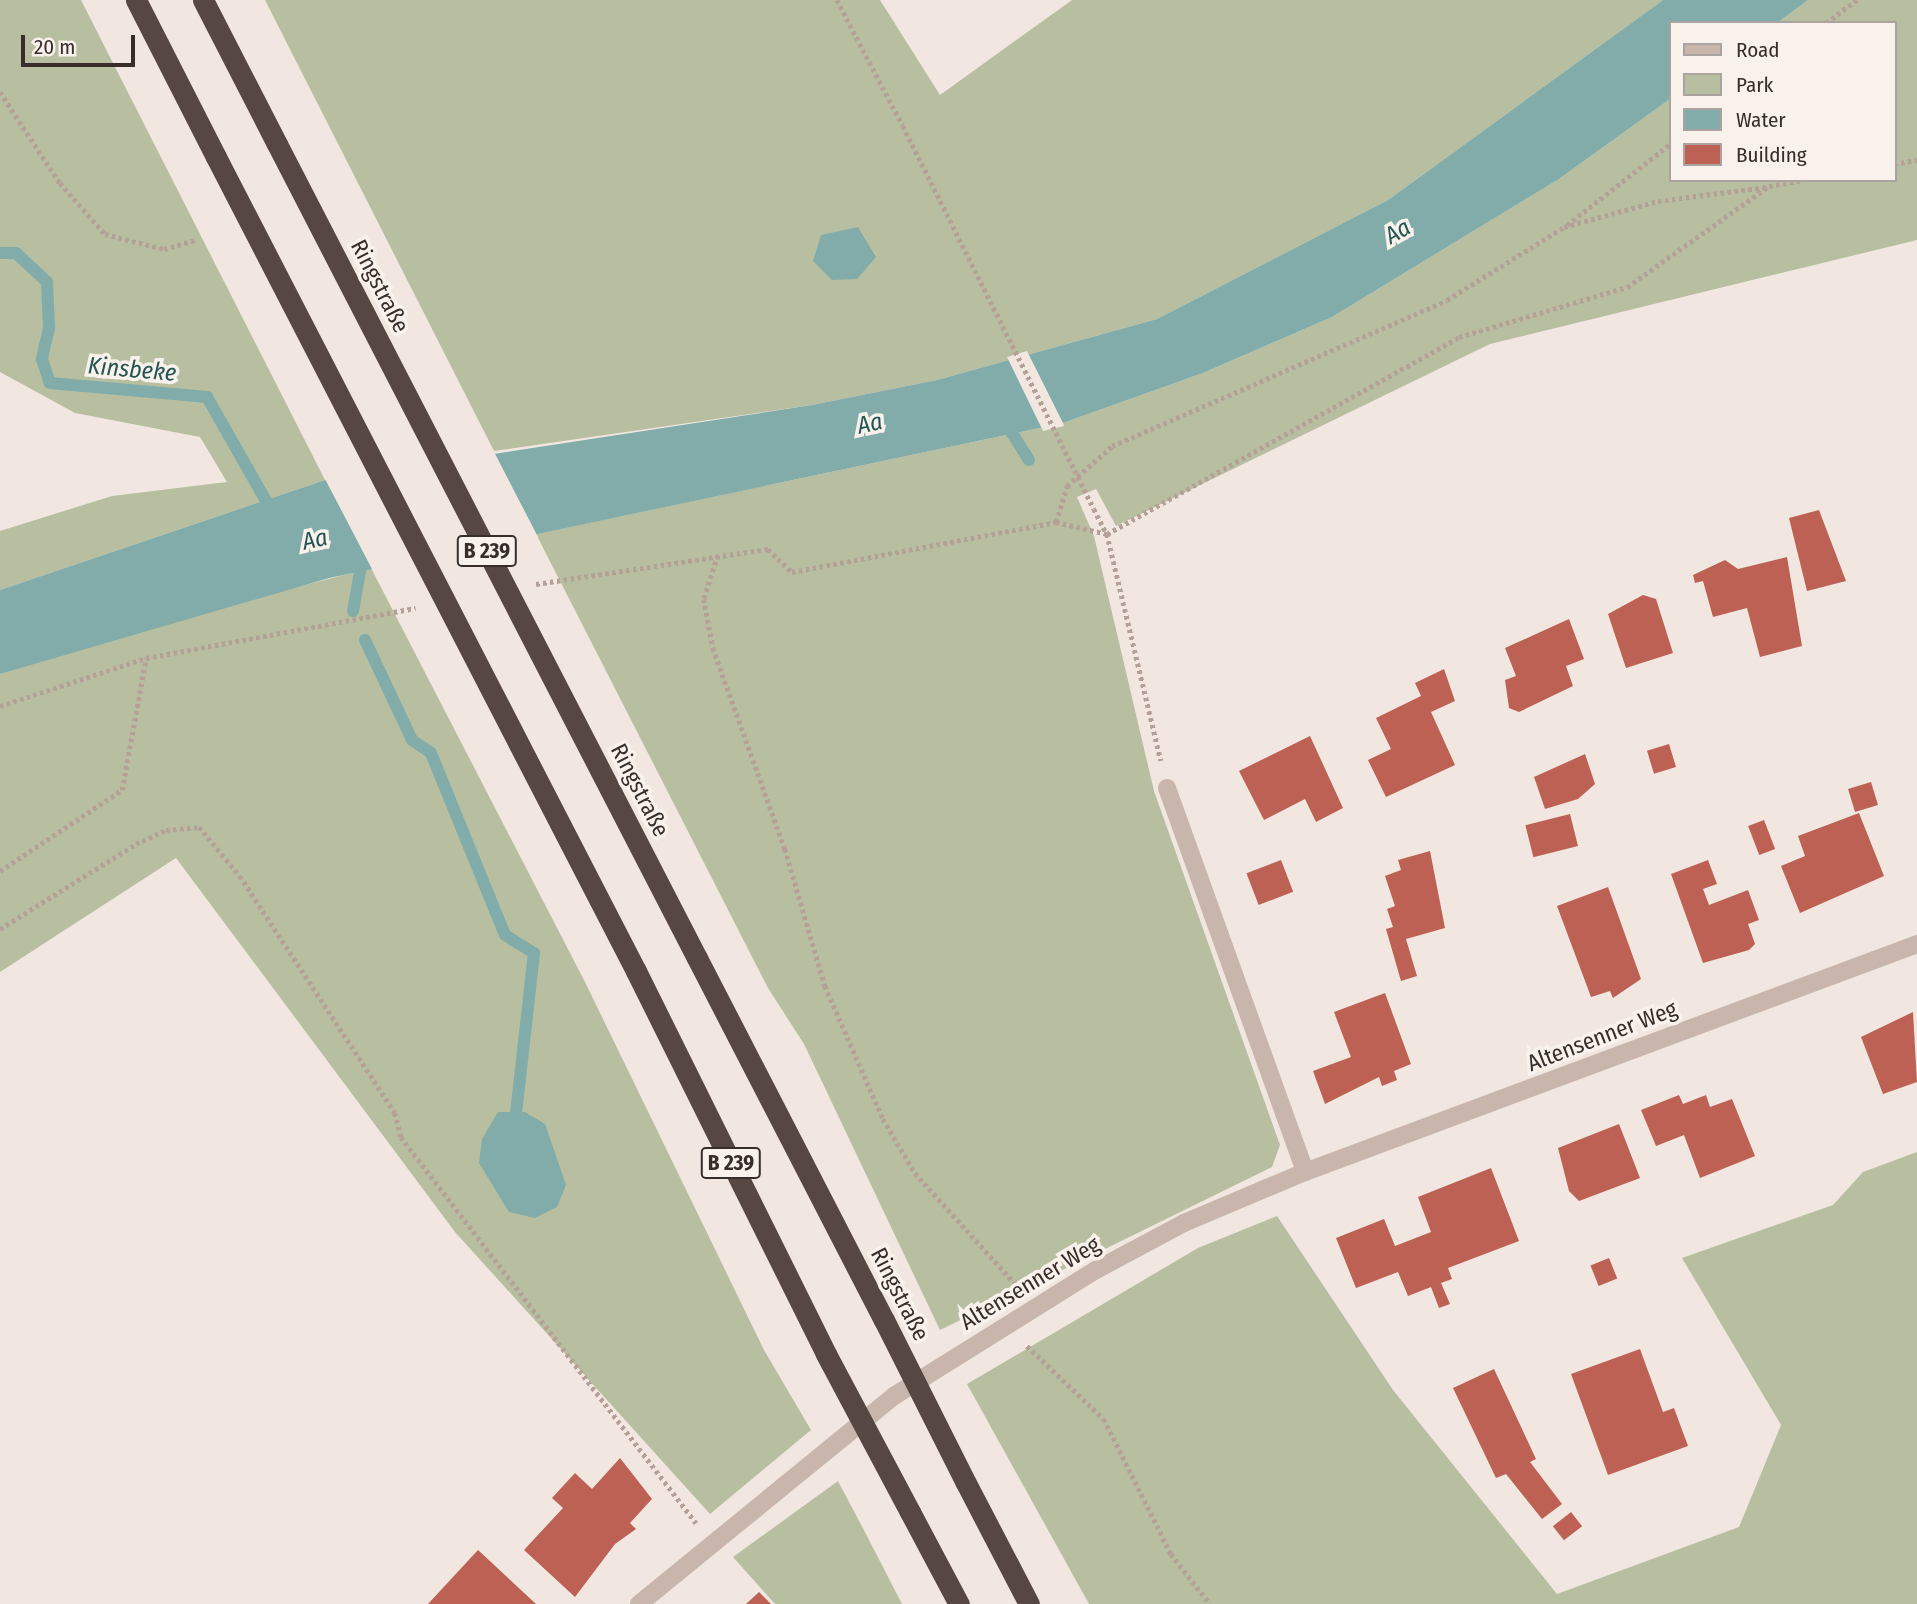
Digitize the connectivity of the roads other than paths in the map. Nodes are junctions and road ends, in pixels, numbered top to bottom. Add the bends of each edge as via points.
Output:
1 (136, 0) edge
2 (203, 0) edge
3 (1167, 789) road end
4 (1917, 944) edge
5 (1305, 1172) junction
6 (639, 1604) edge
7 (959, 1604) edge
8 (1029, 1604) edge

1 - 7 highway, B 239, bridge via 636,971 826,1354
2 - 8 highway, Ringstraße / B 239, bridge
3 - 5 street
4 - 5 street, Altensenner Weg
5 - 6 street, Altensenner Weg via 1184,1223 894,1396

